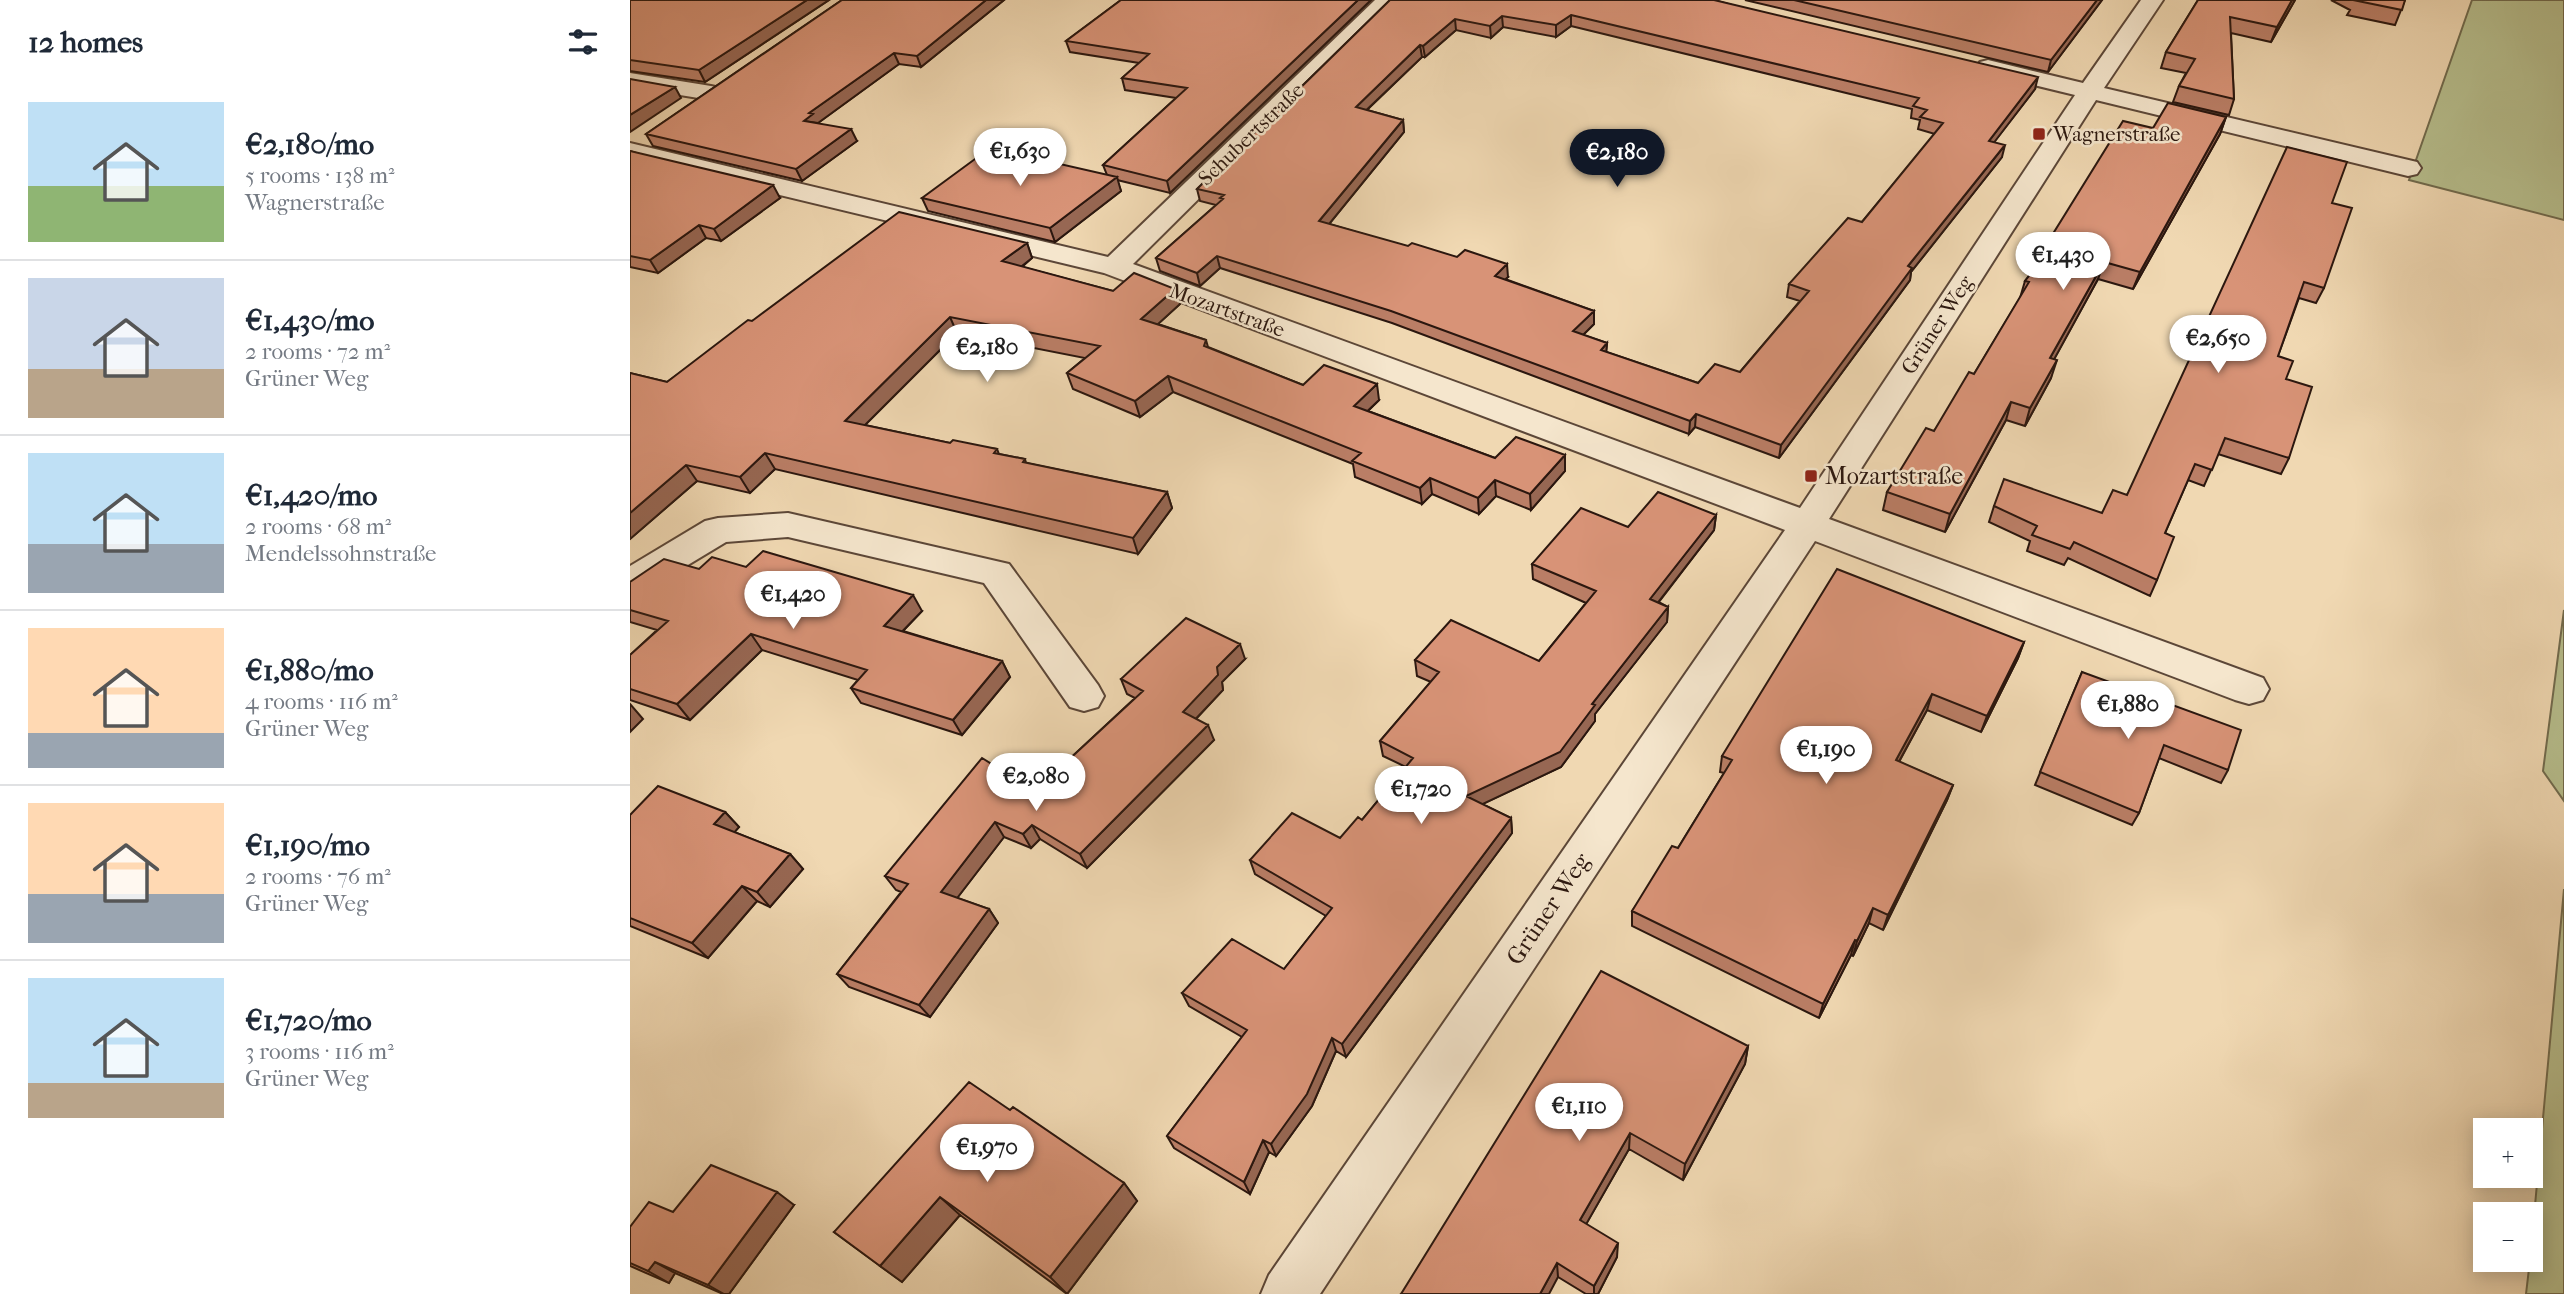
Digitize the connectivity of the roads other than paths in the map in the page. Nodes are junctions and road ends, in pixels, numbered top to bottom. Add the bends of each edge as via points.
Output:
1 (1388, 0) edge
2 (2152, 0) edge
3 (1972, 63) edge
4 (734, 78) edge
5 (630, 80) edge
6 (2091, 91) junction
7 (712, 93) junction
8 (688, 108) edge
9 (653, 132) edge
10 (630, 149) edge
11 (2408, 168) dead end
12 (1114, 267) junction
13 (1808, 524) junction
14 (630, 586) edge
15 (2249, 689) dead end
16 (1083, 696) dead end
17 (1288, 1294) edge

1 - 12 street, Schubertstraße
2 - 6 street, Grüner Weg
3 - 6 street
4 - 7 street
5 - 7 street
6 - 11 street
6 - 13 street, Grüner Weg
7 - 8 street
9 - 10 street
10 - 12 street, Mozartstraße
12 - 13 street, Mozartstraße
13 - 15 street
13 - 17 street, Grüner Weg
14 - 16 street via 718,530 788,525 996,573

